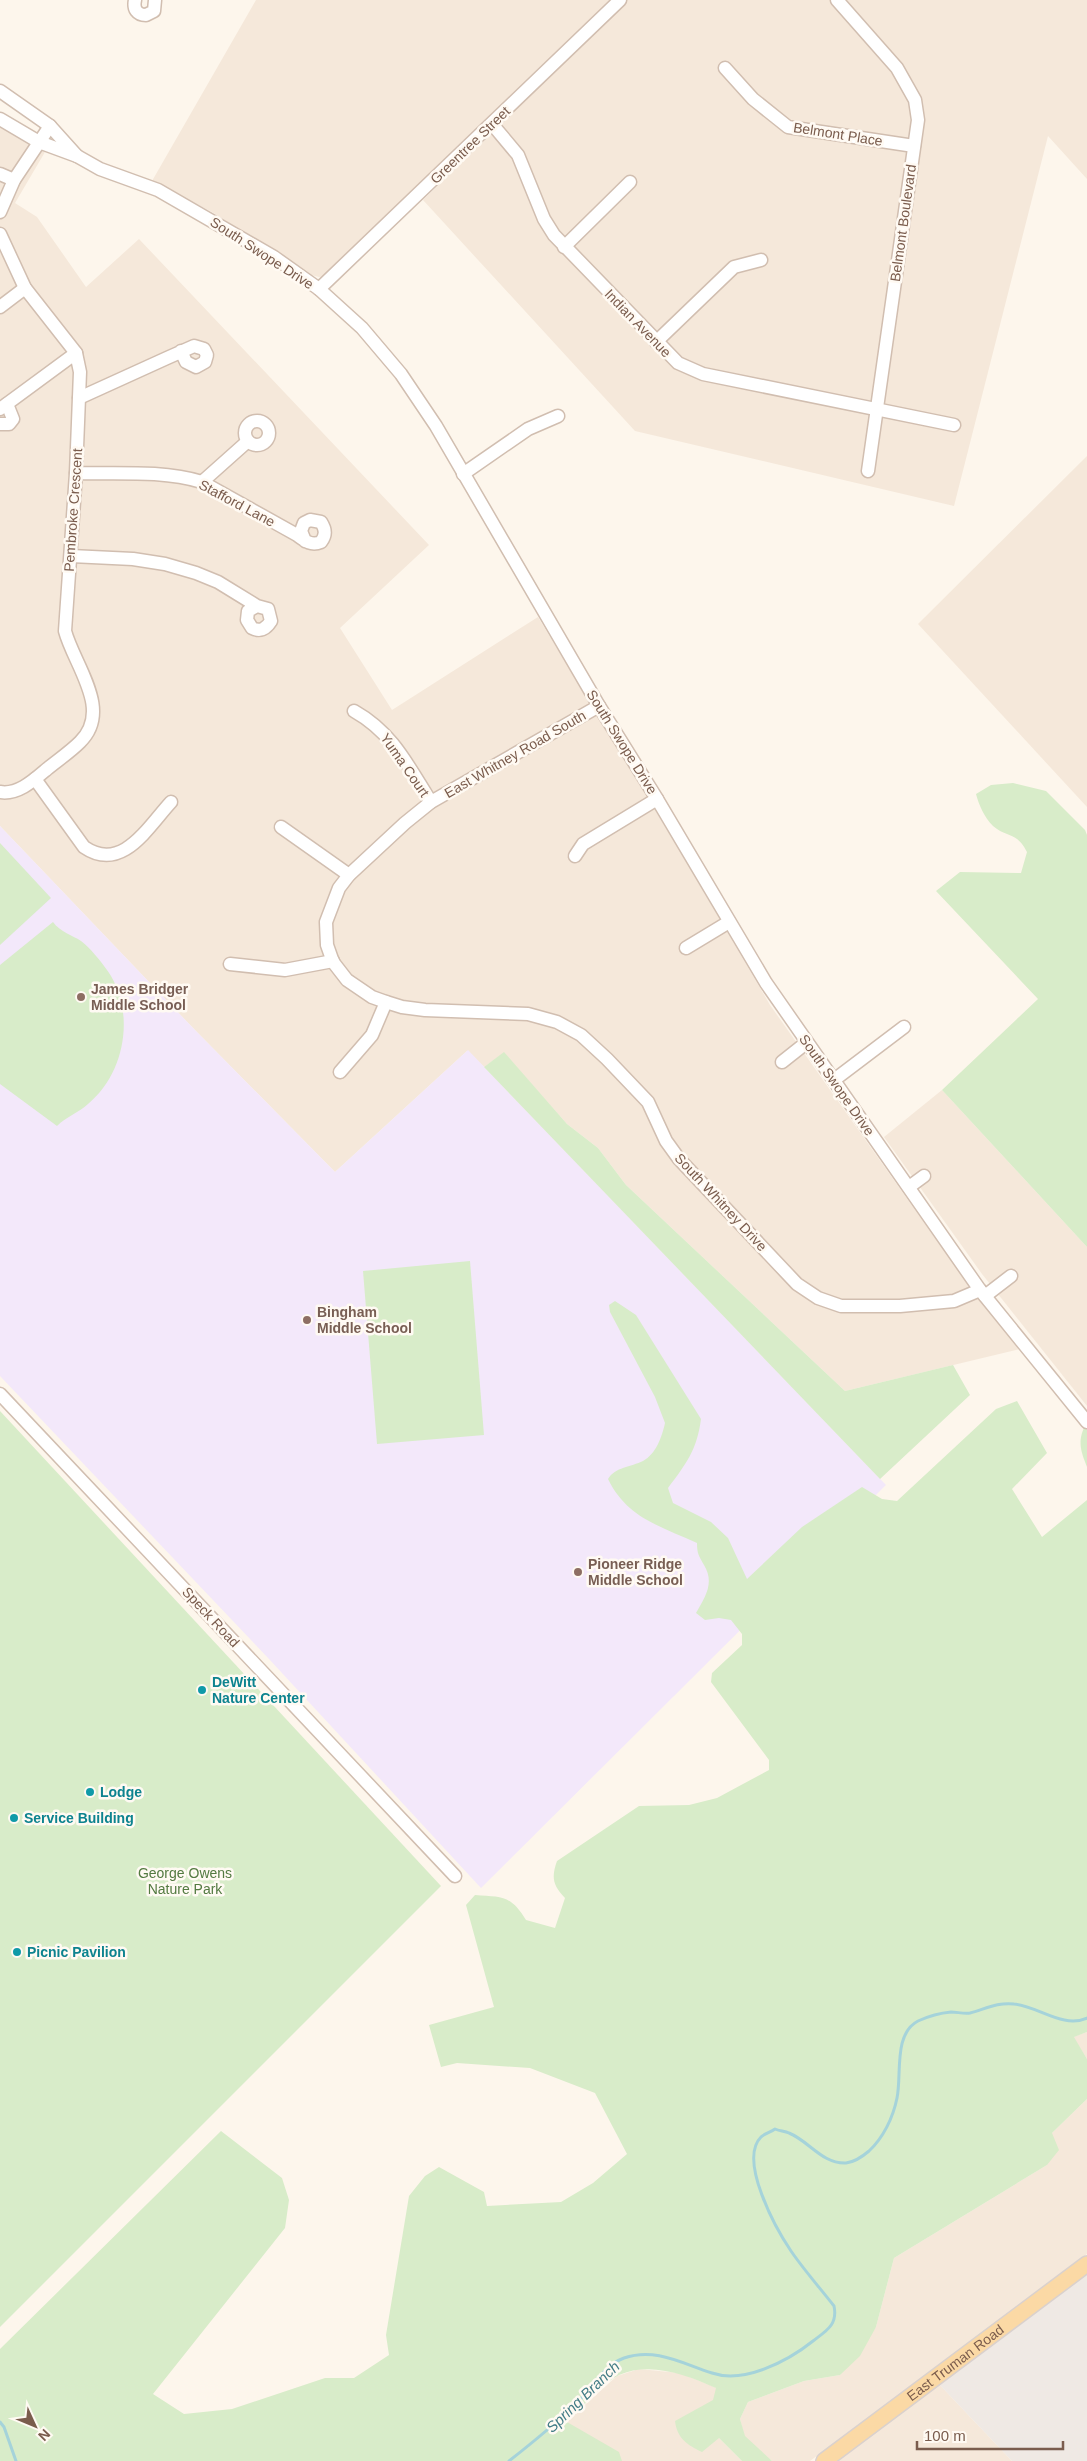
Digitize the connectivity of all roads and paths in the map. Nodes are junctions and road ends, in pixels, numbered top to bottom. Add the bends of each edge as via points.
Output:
1 (155, 0) edge
2 (620, 0) edge
3 (837, 0) edge
4 (130, 2) edge
5 (725, 68) dead end
6 (0, 91) edge
7 (0, 119) edge
8 (492, 124) junction
9 (50, 126) junction
10 (39, 142) junction
11 (914, 146) junction
12 (77, 156) junction
13 (0, 174) edge
14 (14, 180) junction
15 (630, 182) dead end
16 (0, 212) edge
17 (0, 234) edge
18 (564, 247) junction
19 (761, 260) dead end
20 (25, 288) junction
21 (319, 289) junction
22 (0, 306) edge
23 (656, 342) junction
24 (181, 351) dead end
25 (76, 353) junction
26 (80, 398) junction
27 (4, 407) edge
28 (876, 409) junction
29 (558, 416) dead end
30 (0, 424) edge
31 (954, 425) dead end
32 (248, 441) dead end
33 (868, 472) dead end
34 (76, 473) junction
35 (463, 474) junction
36 (202, 482) junction
37 (305, 541) dead end
38 (71, 556) junction
39 (257, 606) dead end
40 (598, 706) junction
41 (354, 711) dead end
42 (35, 779) junction
43 (0, 792) edge
44 (657, 799) junction
45 (171, 802) dead end
46 (431, 802) junction
47 (282, 828) dead end
48 (575, 856) dead end
49 (349, 875) junction
50 (729, 922) junction
51 (686, 948) dead end
52 (332, 961) junction
53 (230, 964) dead end
54 (386, 1002) junction
55 (904, 1027) dead end
56 (806, 1043) junction
57 (782, 1062) dead end
58 (340, 1072) dead end
59 (834, 1080) junction
60 (924, 1176) dead end
61 (909, 1187) junction
62 (1011, 1276) dead end
63 (982, 1293) junction
64 (0, 1394) edge
65 (1087, 1422) edge
66 (455, 1876) dead end
67 (1086, 2267) edge
68 (826, 2460) edge

1 - 4 street via 154,11 146,15 138,13
2 - 8 street, Greentree Street
3 - 11 street, Belmont Boulevard via 875,40 911,89 918,120
5 - 11 street, Belmont Place via 753,99 788,127
6 - 9 street, South Swope Drive
7 - 10 street, South Swope Drive
8 - 18 street, Indian Avenue via 518,155 544,219
8 - 21 street, Greentree Street
9 - 10 street
9 - 12 street, South Swope Drive
10 - 12 street, South Swope Drive
10 - 14 street
11 - 28 street, Belmont Boulevard
12 - 21 street, South Swope Drive via 100,169 158,190 274,257
13 - 14 street
14 - 16 street
15 - 18 street
17 - 20 street, Pembroke Crescent
18 - 23 street, Indian Avenue
19 - 23 street via 734,267
20 - 22 street
20 - 25 street, Pembroke Crescent
21 - 35 street, South Swope Drive via 362,328 401,374
23 - 28 street, Indian Avenue via 678,363 703,374
24 - 26 street
25 - 26 street, Pembroke Crescent
25 - 27 street
26 - 34 street, Pembroke Crescent
27 - 30 street via 13,418 9,424
28 - 31 street, Indian Avenue
28 - 33 street, Belmont Boulevard
29 - 35 street via 528,429
32 - 36 street
34 - 36 street, Stafford Lane via 162,475
34 - 38 street, Pembroke Crescent
35 - 40 street, South Swope Drive
36 - 37 street, Stafford Lane
38 - 39 street via 165,564 218,582
38 - 42 street, Pembroke Crescent via 65,631 70,650 88,684 93,716 81,741
40 - 44 street, South Swope Drive
40 - 46 street, East Whitney Road South
41 - 46 street, Yuma Court via 371,720 389,737
42 - 43 street, Pembroke Crescent via 15,791
42 - 45 street via 84,847 103,856 116,855 130,847
44 - 48 street via 583,844
44 - 50 street, South Swope Drive
46 - 49 street, South Whitney Drive
47 - 49 street
49 - 52 street, South Whitney Drive via 338,888 326,922 327,945
50 - 51 street
50 - 56 street, South Swope Drive
52 - 53 street via 285,970
52 - 54 street, South Whitney Drive via 347,980 372,997
54 - 58 street via 372,1035
54 - 63 street, South Whitney Drive via 402,1008 425,1010 528,1014 557,1022 581,1035 648,1102 666,1141 679,1159 798,1284 818,1298 842,1306 900,1306 954,1301
55 - 59 street
56 - 57 street
56 - 59 street, South Swope Drive
59 - 61 street, South Swope Drive
60 - 61 street
61 - 63 street, South Swope Drive
62 - 63 street, South Whitney Drive
63 - 65 street, South Swope Drive
64 - 66 street, Speck Road
67 - 68 main road, East Truman Road

